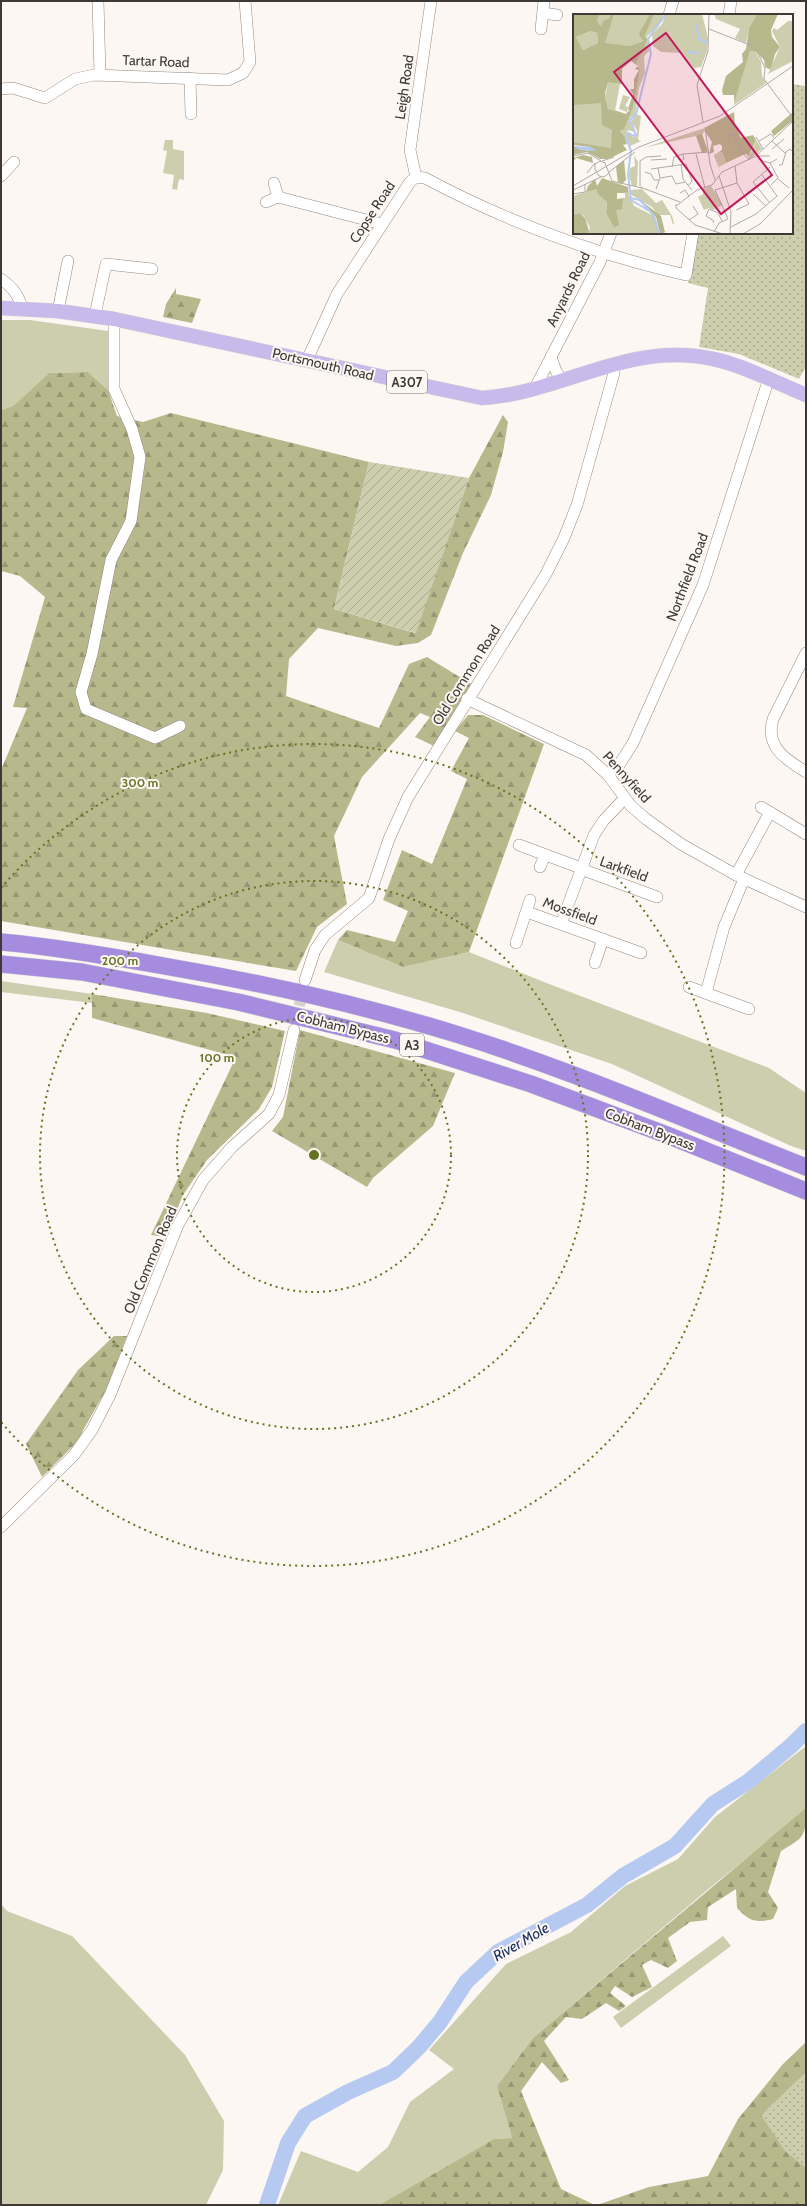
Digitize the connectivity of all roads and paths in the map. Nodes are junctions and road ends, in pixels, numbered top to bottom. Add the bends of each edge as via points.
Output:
1 (98, 1) edge
2 (245, 1) edge
3 (431, 1) edge
4 (544, 1) edge
5 (673, 1) edge
6 (731, 1) edge
7 (543, 13) junction
8 (670, 14) edge
9 (729, 14) edge
10 (557, 15) dead end
11 (541, 28) dead end
12 (100, 74) junction
13 (190, 78) junction
14 (1, 89) edge
15 (191, 114) dead end
16 (14, 162) dead end
17 (1, 176) edge
18 (416, 177) junction
19 (274, 183) dead end
20 (278, 198) junction
21 (266, 202) dead end
22 (382, 224) junction
23 (610, 234) edge
24 (693, 234) edge
25 (603, 253) junction
26 (68, 261) dead end
27 (152, 269) dead end
28 (1, 279) edge
29 (1, 308) edge
30 (22, 308) junction
31 (58, 311) junction
32 (95, 315) junction
33 (114, 319) junction
34 (551, 357) junction
35 (307, 360) junction
36 (614, 365) junction
37 (769, 378) junction
38 (562, 380) junction
39 (534, 388) junction
40 (806, 395) edge
41 (806, 653) edge
42 (467, 699) junction
43 (180, 726) dead end
44 (806, 772) edge
45 (608, 775) junction
46 (624, 799) junction
47 (806, 834) edge
48 (519, 846) dead end
49 (545, 855) junction
50 (540, 867) dead end
51 (581, 869) junction
52 (740, 877) junction
53 (657, 897) dead end
54 (530, 900) dead end
55 (806, 907) edge
56 (526, 912) junction
57 (561, 924) junction
58 (603, 939) junction
59 (1, 942) edge
60 (516, 942) dead end
61 (641, 953) dead end
62 (595, 963) dead end
63 (1, 964) edge
64 (305, 980) tunnel mouth
65 (689, 987) dead end
66 (706, 993) junction
67 (749, 1009) dead end
68 (294, 1030) tunnel mouth
69 (806, 1167) edge
70 (806, 1191) edge
71 (1, 1527) edge

1 - 12 street
2 - 13 street, Tartar Road via 250,62 242,73 228,80
3 - 18 street, Leigh Road via 410,150
4 - 7 street
5 - 8 street
6 - 9 street
7 - 10 street
7 - 11 street
12 - 13 street, Tartar Road
12 - 14 street, Tartar Road via 75,79 45,98 13,88
13 - 15 street
16 - 17 street
18 - 22 street, Copse Road
18 - 25 street, Copse Road via 425,178 541,232
19 - 20 street
20 - 21 street
20 - 22 street
22 - 35 street, Copse Road via 337,294
23 - 25 street, Anyards Road
24 - 25 street, Copse Road via 686,275
25 - 34 street, Anyards Road
26 - 31 street
27 - 32 street via 106,264
28 - 30 street via 14,289
29 - 30 main road, Portsmouth Road / A307
30 - 31 main road, Portsmouth Road / A307
31 - 32 main road, Portsmouth Road / A307
32 - 33 main road, Portsmouth Road / A307
33 - 35 main road, Portsmouth Road / A307
33 - 43 street via 114,388 132,429 140,457 131,521 111,560 92,654 81,692 86,709 155,738
34 - 38 street
34 - 39 street, Anyards Road
35 - 39 main road, Portsmouth Road / A307 via 473,397 496,397
36 - 37 main road, Portsmouth Road / A307 via 649,356 684,355 724,361
36 - 38 main road, Portsmouth Road / A307
36 - 42 street, Old Common Road via 588,470 564,538 535,593
37 - 40 main road, Portsmouth Road / A307
37 - 45 street, Northfield Road via 703,585 633,743 619,765
38 - 39 main road, Portsmouth Road / A307
41 - 44 street via 773,719 771,729 772,739 779,754
42 - 45 street, Pennyfield via 577,750 594,761
42 - 64 street, Old Common Road via 408,797 389,839 369,898 325,935 315,950
45 - 46 street, Pennyfield
46 - 51 street, Larkfield via 599,827
46 - 52 street, Pennyfield via 658,829
47 - 52 street via 766,810
48 - 49 street, Larkfield
49 - 50 street
49 - 51 street, Larkfield
51 - 53 street, Larkfield
51 - 57 street, Larkfield
52 - 55 street, Pennyfield
52 - 66 street
54 - 56 street, Mossfield
56 - 57 street, Mossfield
56 - 60 street, Mossfield
57 - 58 street, Mossfield
58 - 61 street, Mossfield
58 - 62 street, Mossfield
59 - 69 highway, Cobham Bypass / A3 via 52,946 227,977 459,1035 557,1070
63 - 70 highway, Cobham Bypass / A3 via 82,972 238,1002 395,1040 538,1087
65 - 66 street
66 - 67 street
68 - 71 street, Old Common Road via 279,1095 269,1114 232,1147 204,1180 178,1225 110,1395 92,1430 74,1454

